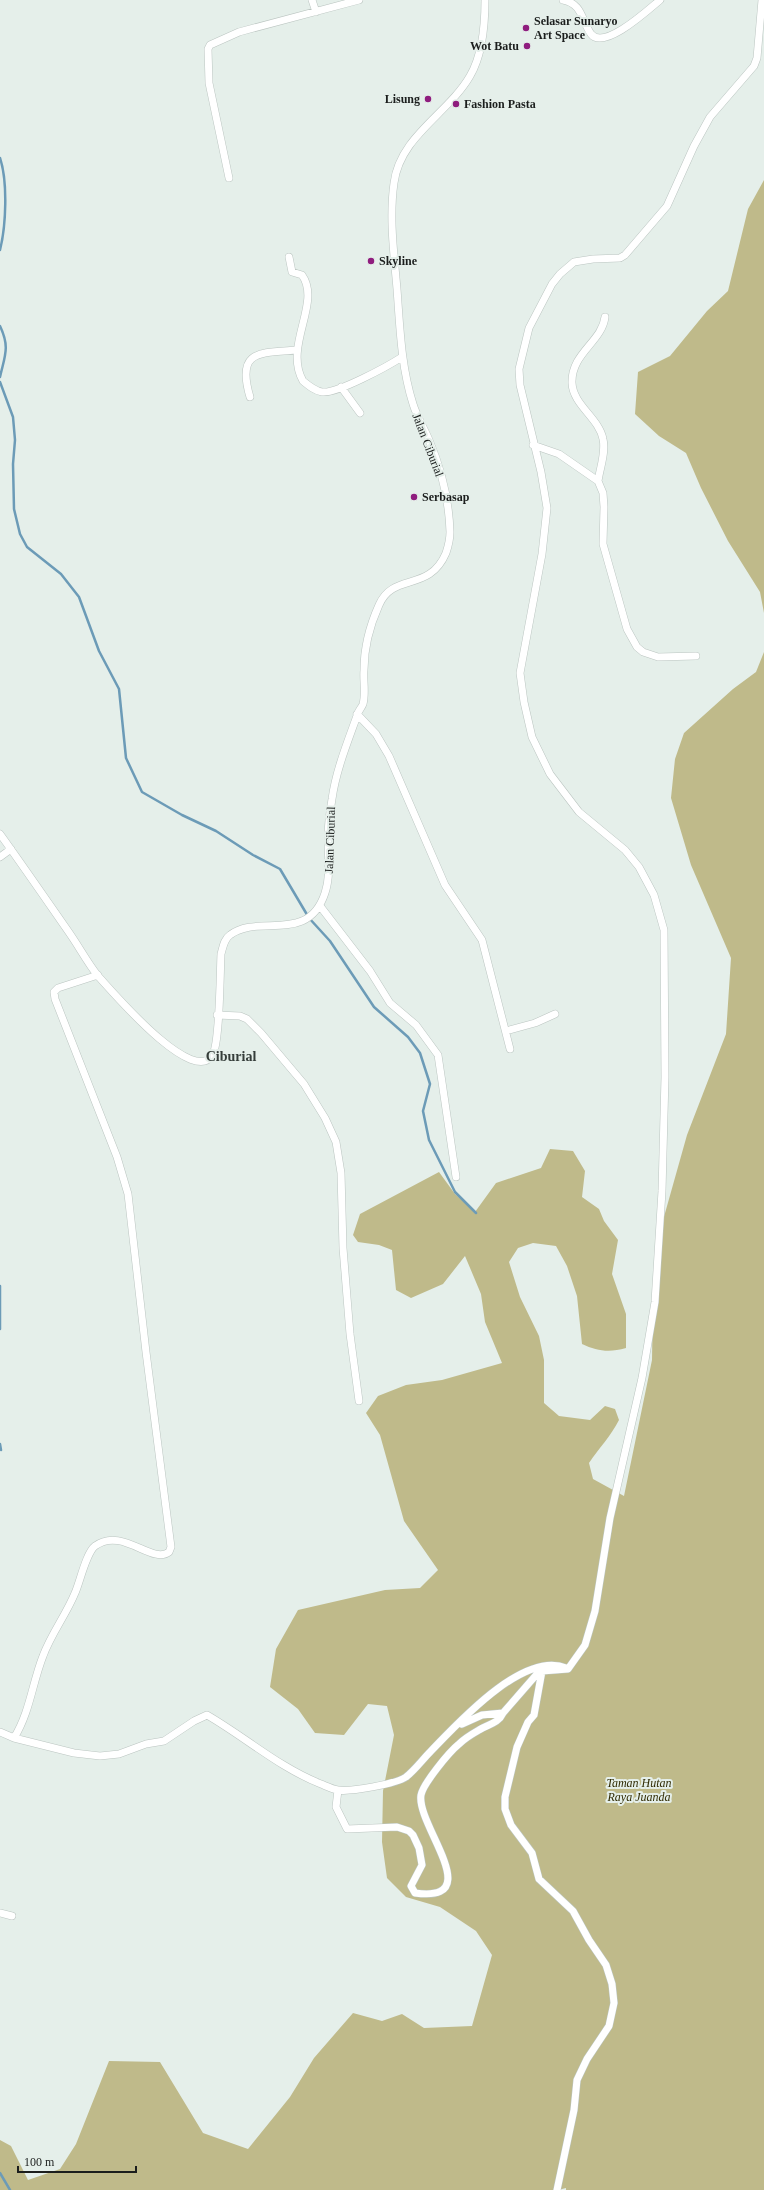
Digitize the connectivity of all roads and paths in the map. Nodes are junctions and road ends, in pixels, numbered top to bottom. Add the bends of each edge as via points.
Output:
1 (312, 0) edge
2 (359, 0) edge
3 (485, 0) edge
4 (563, 0) edge
5 (660, 0) edge
6 (762, 0) edge
7 (316, 12) junction
8 (229, 178) dead end
9 (289, 257) dead end
10 (605, 317) dead end
11 (297, 350) junction
12 (402, 357) junction
13 (341, 387) junction
14 (250, 398) dead end
15 (360, 414) dead end
16 (533, 445) junction
17 (598, 481) junction
18 (696, 656) dead end
19 (357, 714) junction
20 (0, 834) edge
21 (11, 849) junction
22 (0, 857) edge
23 (320, 906) junction
24 (98, 975) junction
25 (555, 1014) dead end
26 (218, 1015) junction
27 (506, 1031) junction
28 (510, 1049) dead end
29 (456, 1177) dead end
30 (359, 1401) dead end
31 (568, 1669) junction
32 (542, 1671) junction
33 (503, 1713) junction
34 (453, 1729) junction
35 (0, 1732) edge
36 (14, 1738) junction
37 (338, 1790) junction
38 (0, 1913) edge
39 (12, 1916) dead end
40 (556, 2190) edge

1 - 7 street
2 - 7 street
3 - 12 street, Jalan Ciburial via 482,46 470,76 410,144 400,160 393,184 392,234
4 - 5 street via 578,6 591,33 594,37 601,38 625,28
6 - 16 street via 757,58 754,66 705,124 666,206 626,255 620,258 574,262 560,274 547,291 529,328 519,369
7 - 8 street via 239,32 210,45 209,83
9 - 11 street via 292,272 302,275 307,293 308,307
10 - 17 street via 604,326 581,354 572,375 575,395 603,439
11 - 13 street via 301,378 308,385 324,393
11 - 14 street via 260,354 251,359 246,368
12 - 13 street via 382,370
12 - 19 street, Jalan Ciburial via 413,406 438,464 448,506 450,535 443,559 434,572 394,588 379,603 364,662 363,703
13 - 15 street
16 - 17 street via 559,454
16 - 31 street via 541,472 547,522 520,674 532,737 550,774 579,812 625,850 639,867 654,895 664,930 665,1077 662,1191 655,1302 642,1378 610,1518 594,1611 585,1645
17 - 18 street via 603,493 603,544 631,639 643,652 658,657
19 - 23 street, Jalan Ciburial via 332,794 328,839 329,882
19 - 27 street via 376,734 389,756 445,885 482,940
20 - 21 street, Jalan Ciburial
21 - 22 street
21 - 24 street, Jalan Ciburial
23 - 26 street, Jalan Ciburial via 304,920 290,925 252,928 229,935 221,954
23 - 29 street via 370,971 390,1003 416,1025 436,1050
24 - 26 street, Jalan Ciburial via 157,1038 170,1048 196,1061 207,1060 213,1054
24 - 36 street via 58,988 54,992 55,1000 88,1078 128,1194 172,1547 164,1554 144,1551 123,1540 114,1540 100,1543 91,1550 74,1596 43,1655 28,1712
25 - 27 street
26 - 30 street via 240,1016 261,1033 304,1084 336,1142 341,1173 343,1248 350,1334
27 - 28 street
31 - 32 street
31 - 34 street via 556,1664 542,1665 505,1682
32 - 33 street
32 - 40 street via 534,1715 528,1722 517,1747 505,1797 505,1809 511,1825 532,1853 539,1879 573,1911 606,1965 614,2003 609,2026 577,2080 574,2110
33 - 34 street via 482,1715
33 - 37 street via 500,1719 458,1744 438,1767 421,1793 420,1802 424,1816 447,1866 449,1878 444,1889 435,1894 415,1893 411,1886 422,1865 419,1848 413,1835 397,1827 347,1829 336,1807
34 - 37 street via 405,1778 393,1783
35 - 36 street
36 - 37 street via 100,1756 119,1754 146,1744 164,1742 207,1715 306,1778
38 - 39 street

